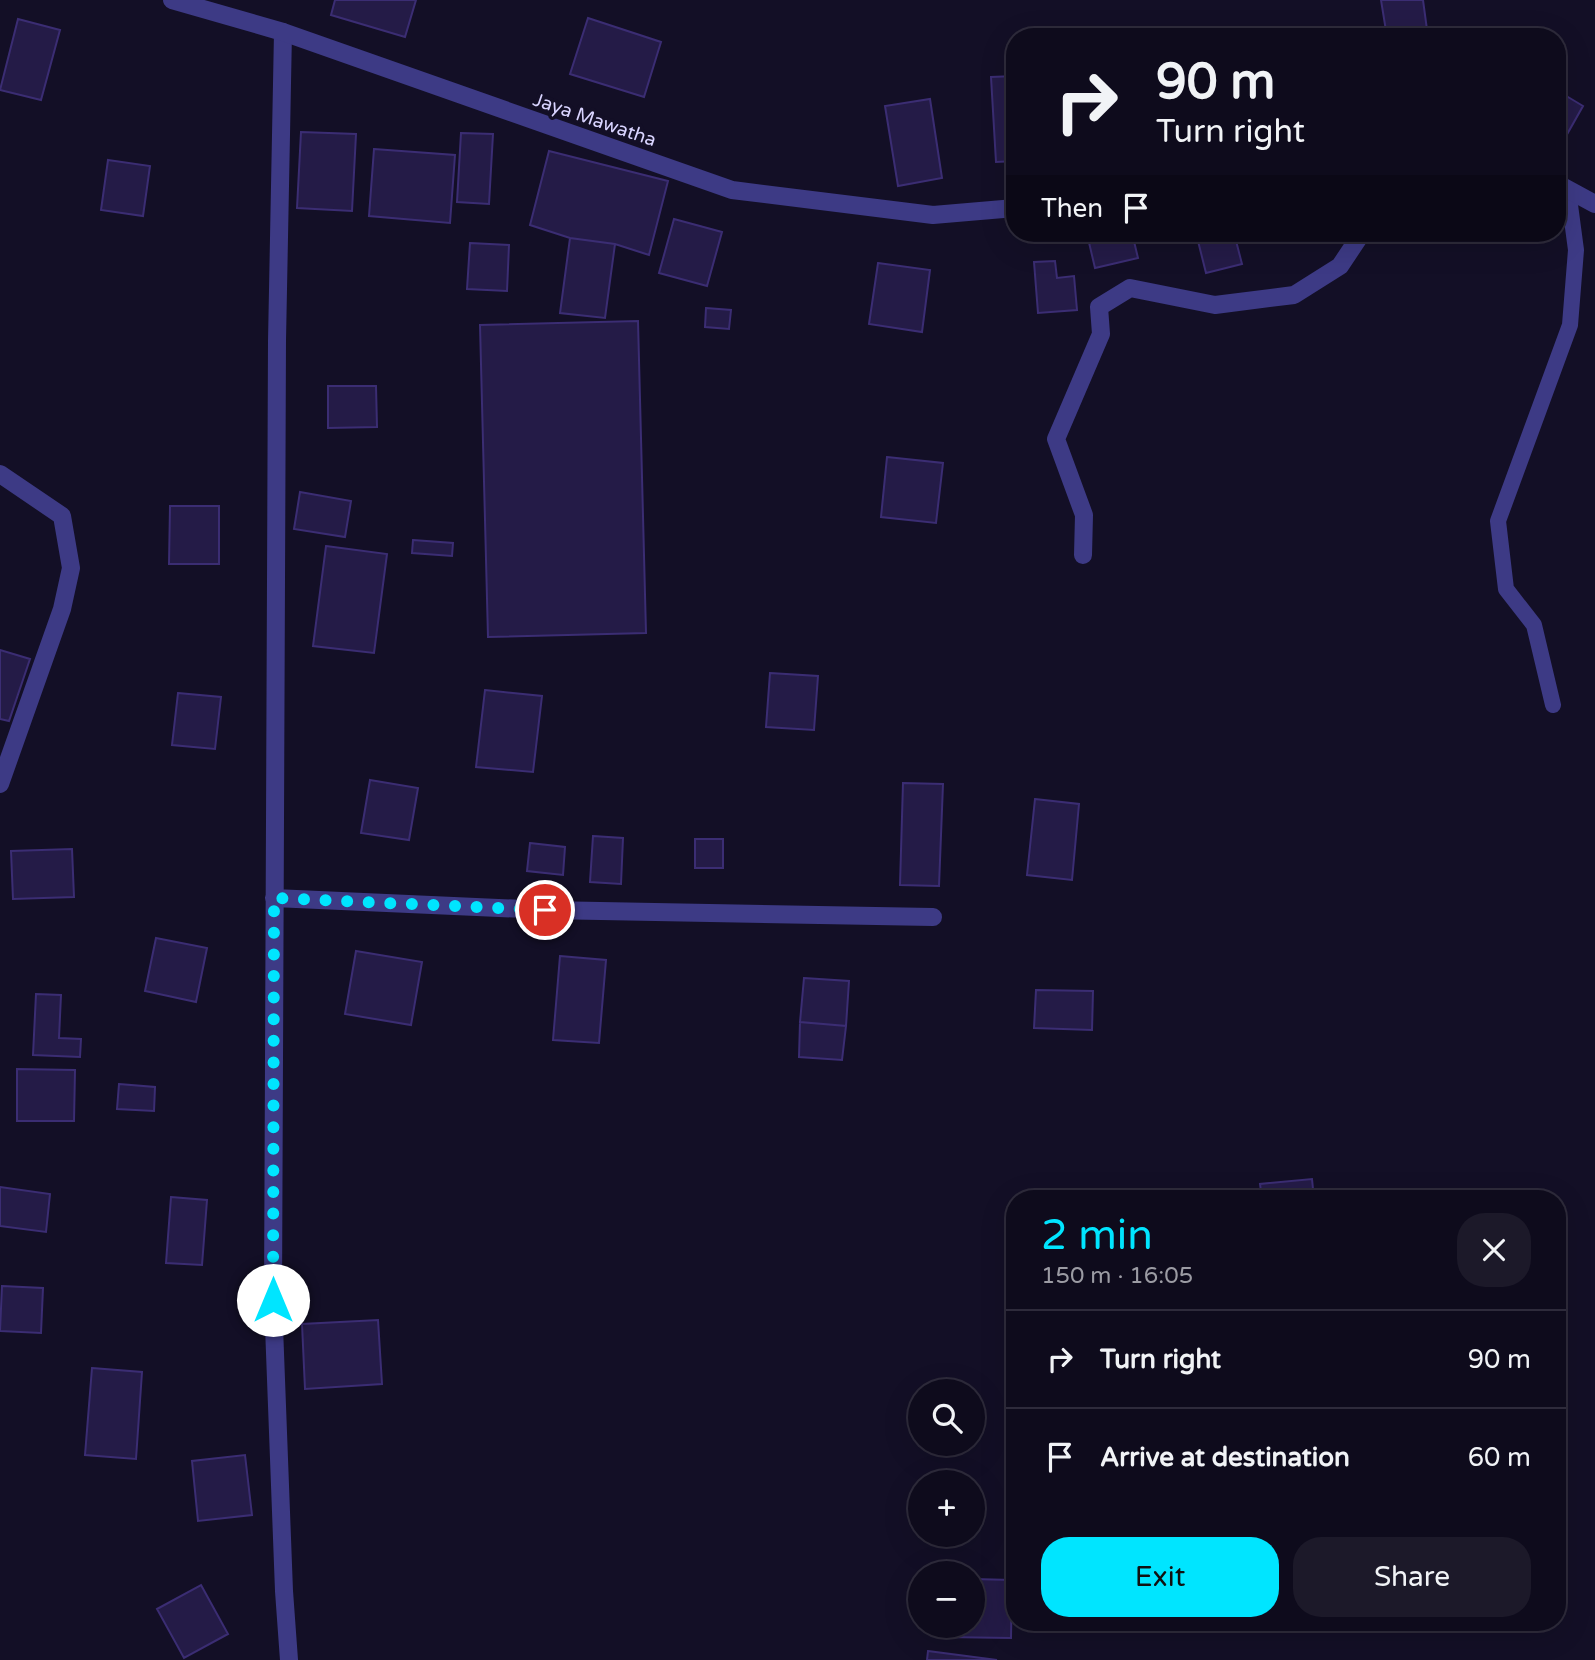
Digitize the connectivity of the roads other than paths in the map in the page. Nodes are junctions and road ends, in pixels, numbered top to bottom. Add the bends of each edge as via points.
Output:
1 (172, 0) edge
2 (283, 32) junction
3 (1566, 189) edge
4 (1566, 202) edge
5 (1595, 204) edge
6 (1006, 209) edge
7 (1356, 242) edge
8 (0, 474) edge
9 (1083, 555) dead end
10 (1553, 705) dead end
11 (0, 783) edge
12 (274, 898) junction
13 (933, 917) dead end
14 (289, 1660) edge

1 - 2 street, Jaya Mawatha
2 - 6 street, Jaya Mawatha via 732,190 933,215
2 - 12 street
3 - 5 street
4 - 10 lane via 1576,250 1570,325 1498,522 1506,589 1534,625
7 - 9 street via 1340,266 1294,295 1214,305 1130,288 1099,307 1101,334 1056,439 1084,515
8 - 11 street via 62,516 71,568 62,609
12 - 13 street via 545,910
12 - 14 street via 273,1300

